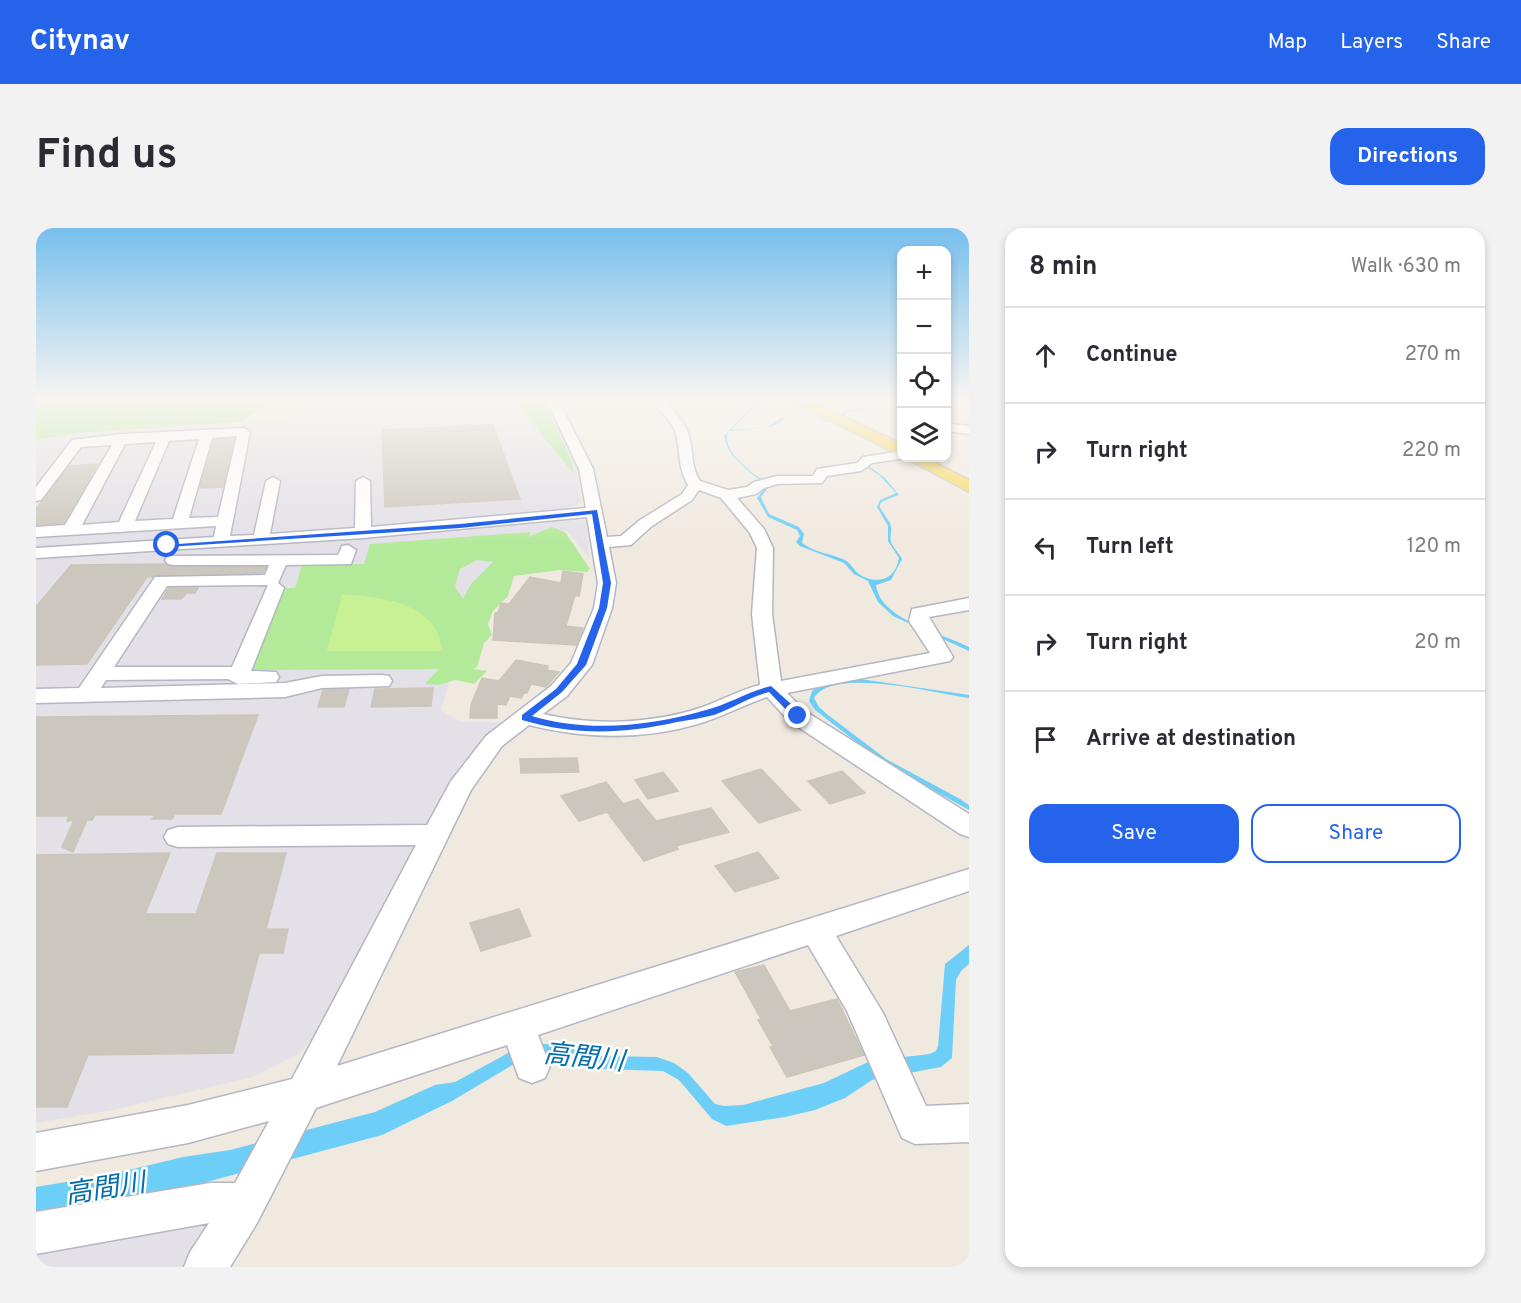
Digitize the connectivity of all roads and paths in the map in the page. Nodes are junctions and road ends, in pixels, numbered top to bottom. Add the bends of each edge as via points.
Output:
1 (72, 447) edge
2 (117, 447) edge
3 (160, 447) edge
4 (203, 447) edge
5 (243, 447) edge
6 (576, 447) edge
7 (684, 447) edge
8 (897, 454) edge
9 (921, 462) edge
10 (273, 481) dead end
11 (363, 481) dead end
12 (695, 485) junction
13 (969, 488) edge
14 (726, 495) junction
15 (36, 497) edge
16 (595, 512) junction
17 (226, 521) junction
18 (179, 524) junction
19 (124, 528) junction
20 (70, 531) junction
21 (36, 532) edge
22 (363, 533) junction
23 (261, 539) junction
24 (220, 541) junction
25 (599, 542) junction
26 (348, 550) dead end
27 (36, 553) edge
28 (174, 560) dead end
29 (280, 560) junction
30 (275, 588) dead end
31 (969, 604) edge
32 (239, 673) junction
33 (99, 674) junction
34 (771, 689) junction
35 (86, 694) junction
36 (36, 696) edge
37 (525, 717) junction
38 (969, 827) edge
39 (435, 835) junction
40 (178, 837) dead end
41 (969, 880) edge
42 (814, 929) junction
43 (296, 1109) junction
44 (969, 1123) edge
45 (36, 1152) edge
46 (254, 1189) junction
47 (36, 1233) edge
48 (205, 1267) edge

1 - 15 street
2 - 20 street
3 - 19 street
4 - 18 street
5 - 17 street
6 - 16 street via 586,469
7 - 12 street via 684,468
8 - 14 street via 822,472 817,480 777,480 751,491
9 - 13 main road
10 - 23 street
11 - 22 street
12 - 14 street
12 - 25 street via 687,497 626,541
14 - 34 street via 758,532 765,548 762,614
16 - 22 street
16 - 25 street
17 - 18 street
17 - 24 street
18 - 19 street
19 - 20 street
20 - 21 street
22 - 23 street
23 - 24 street
24 - 27 street
25 - 37 street via 607,583 603,608 581,665 559,691
26 - 29 street via 345,560
28 - 29 street
29 - 33 street via 271,580 161,581
30 - 32 street
31 - 34 street via 919,613 943,657
32 - 33 street
32 - 35 street via 238,678 381,679 322,682 285,690
33 - 35 street
34 - 37 street via 751,693 711,712 597,731
34 - 38 street via 798,716
35 - 36 street
37 - 39 street via 494,741 460,787
39 - 40 street
39 - 43 street
41 - 42 street
42 - 43 street via 524,1044
42 - 44 street via 843,969 863,1007 915,1125
43 - 45 street
43 - 46 street
46 - 47 street via 210,1203
46 - 48 street

